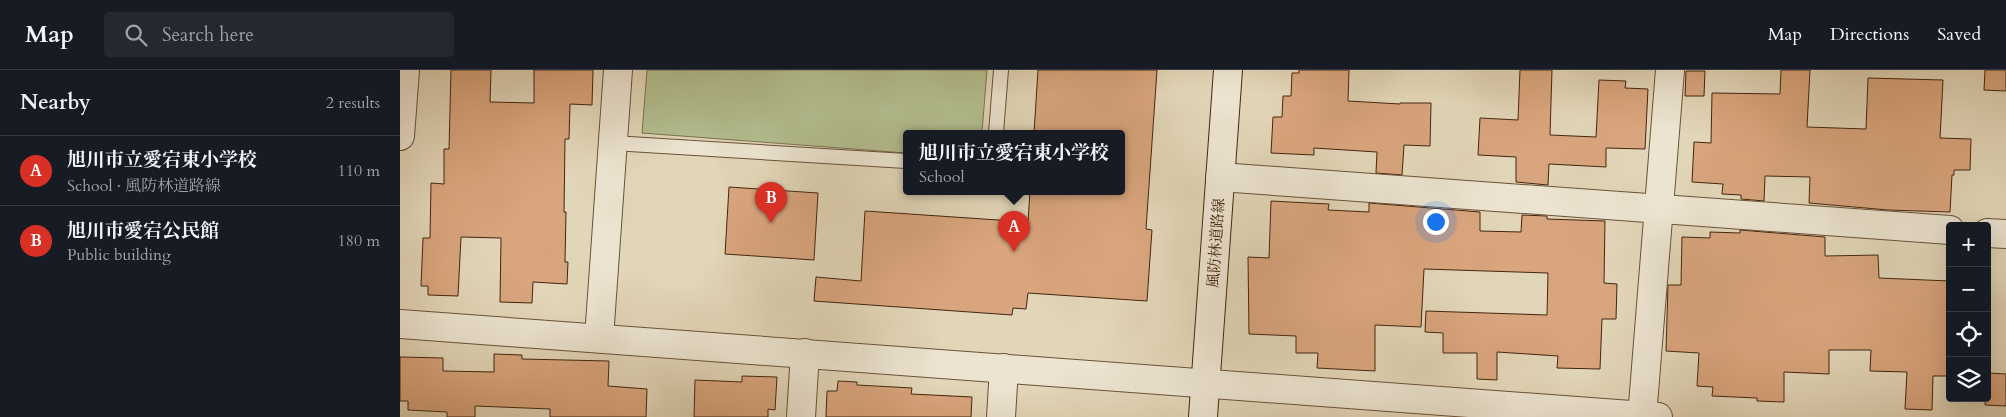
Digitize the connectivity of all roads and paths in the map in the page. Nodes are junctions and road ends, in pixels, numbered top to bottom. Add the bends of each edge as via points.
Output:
1 (405, 70) edge
2 (618, 70) edge
3 (1001, 70) edge
4 (1228, 70) edge
5 (1670, 70) edge
6 (996, 130) edge
7 (400, 136) edge
8 (613, 143) junction
9 (903, 161) edge
10 (1220, 177) junction
11 (1658, 208) junction
12 (1946, 230) edge
13 (1991, 233) edge
14 (2006, 234) edge
15 (400, 324) edge
16 (599, 338) junction
17 (805, 353) junction
18 (1004, 368) junction
19 (1206, 383) junction
20 (801, 417) edge
21 (1001, 417) edge
22 (1203, 417) edge
23 (1648, 417) edge

1 - 7 street
2 - 8 street
3 - 6 lane
4 - 10 street, 風防林道路線
5 - 11 street
8 - 9 lane
8 - 16 street
10 - 11 street
10 - 19 street, 風防林道路線
11 - 12 street
11 - 23 street
13 - 14 street
15 - 16 street
16 - 17 street
17 - 18 street
17 - 20 street
18 - 19 street
18 - 21 street
19 - 22 street, 風防林道路線
19 - 23 street

